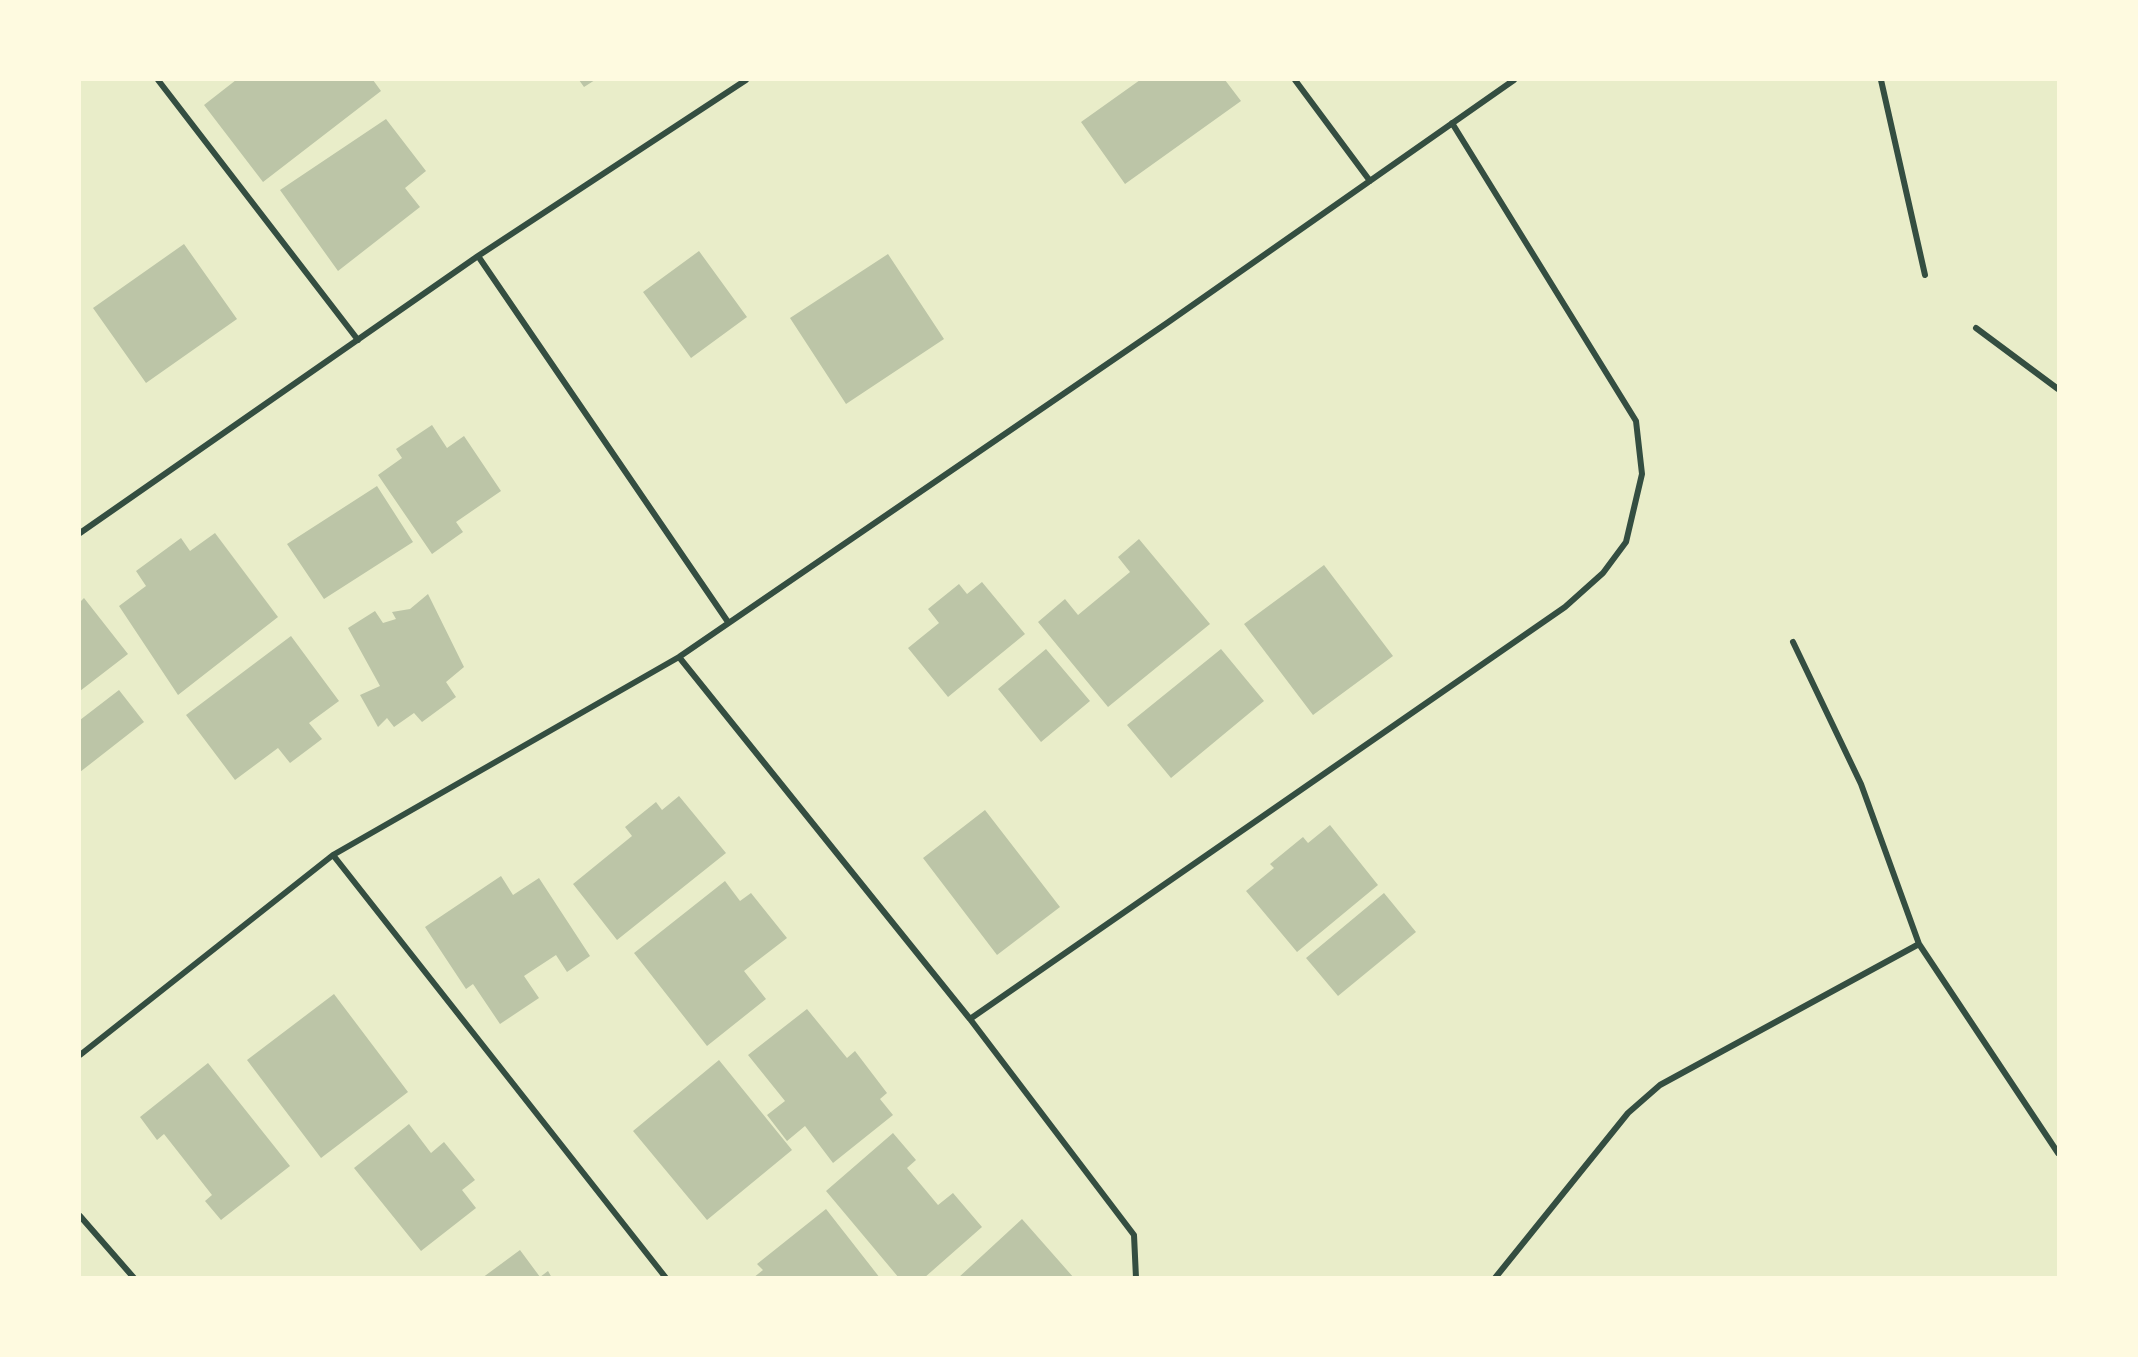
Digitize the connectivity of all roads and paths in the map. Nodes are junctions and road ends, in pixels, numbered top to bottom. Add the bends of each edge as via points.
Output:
1 (158, 80) edge
2 (746, 80) edge
3 (1295, 80) edge
4 (1514, 80) edge
5 (1881, 80) edge
6 (1452, 123) junction
7 (1370, 181) junction
8 (478, 256) junction
9 (1925, 275) dead end
10 (1976, 328) dead end
11 (358, 340) junction
12 (2058, 389) edge
13 (80, 533) edge
14 (728, 622) junction
15 (1793, 642) dead end
16 (679, 657) junction
17 (333, 855) junction
18 (1919, 945) junction
19 (970, 1019) junction
20 (80, 1055) edge
21 (2058, 1153) edge
22 (80, 1216) edge
23 (135, 1278) edge
24 (666, 1278) edge
25 (1136, 1278) edge
26 (1495, 1278) edge

1 - 11 street
2 - 8 street
3 - 7 street
4 - 6 street
5 - 9 street
6 - 7 street
6 - 19 street via 1636,421 1642,474 1626,542 1603,573 1565,607
7 - 14 street
8 - 11 street
8 - 14 street
10 - 12 street
11 - 13 street
14 - 16 street
15 - 18 street via 1861,784
16 - 17 street
16 - 19 street
17 - 20 street
17 - 24 street
18 - 21 street
18 - 26 street via 1660,1085 1628,1113
19 - 25 street via 1134,1234
22 - 23 street

